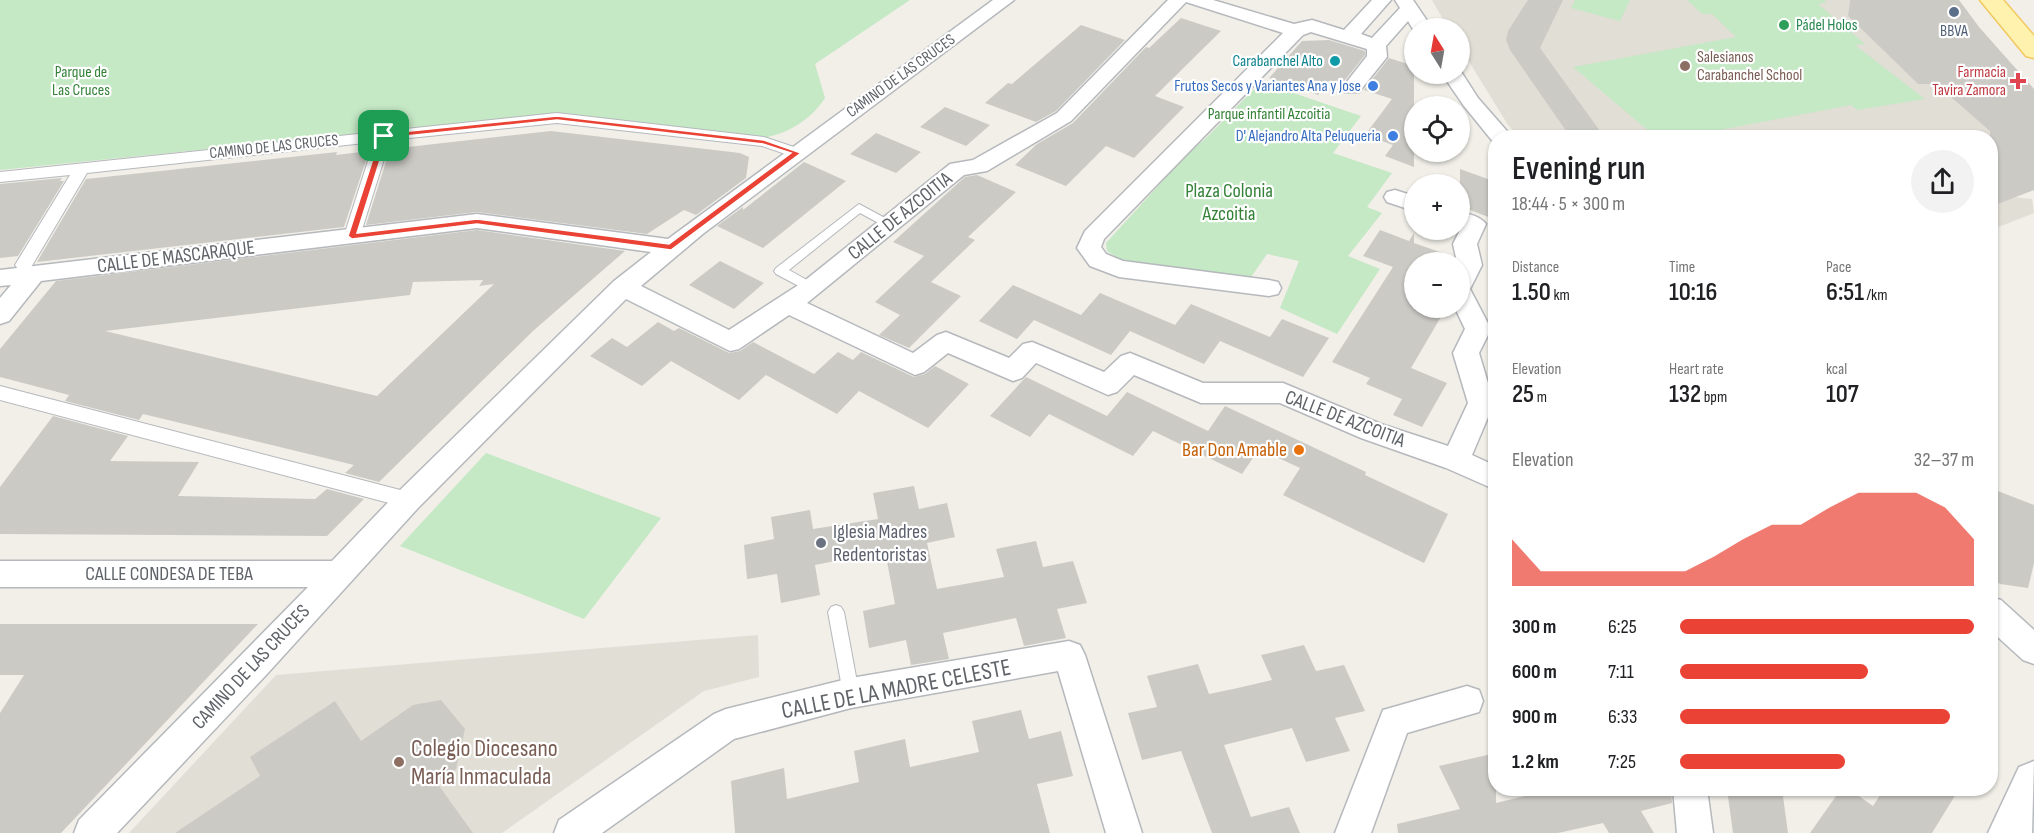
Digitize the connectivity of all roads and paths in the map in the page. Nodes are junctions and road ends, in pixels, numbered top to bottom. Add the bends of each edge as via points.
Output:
1 (1005, 0) edge
2 (1178, 0) edge
3 (1194, 0) edge
4 (1382, 0) edge
5 (1991, 0) edge
6 (1407, 5) edge
7 (1415, 18) edge
8 (1296, 31) junction
9 (1349, 36) junction
10 (1376, 45) junction
11 (2034, 51) edge
12 (1459, 84) edge
13 (1352, 88) dead end
14 (1495, 130) edge
15 (384, 136) junction
16 (797, 153) junction
17 (82, 168) junction
18 (0, 177) edge
19 (890, 224) junction
20 (352, 236) junction
21 (671, 247) junction
22 (29, 269) junction
23 (0, 278) edge
24 (623, 287) junction
25 (812, 288) junction
26 (1269, 288) dead end
27 (788, 304) junction
28 (1470, 313) edge
29 (0, 315) edge
30 (0, 393) edge
31 (1455, 460) junction
32 (1488, 475) edge
33 (408, 500) junction
34 (339, 573) junction
35 (0, 574) edge
36 (836, 612) dead end
37 (1998, 617) edge
38 (2034, 650) edge
39 (850, 693) junction
40 (1467, 701) dead end
41 (2034, 782) edge
42 (1691, 796) edge
43 (92, 833) edge
44 (572, 833) edge
45 (1124, 833) edge
46 (1353, 833) edge
47 (1695, 833) edge
48 (2010, 833) edge

1 - 16 street, CAMINO DE LAS CRUCES
2 - 19 street, CALLE DE AZCOITIA via 1064,117 979,166 958,169
3 - 8 street
4 - 9 street
5 - 11 main road
6 - 7 street
6 - 10 street
8 - 9 street via 1312,26
8 - 26 street via 1093,236 1089,248 1098,260 1119,269
9 - 10 street
10 - 13 street via 1377,57
12 - 14 street
15 - 16 street, CAMINO DE LAS CRUCES via 557,118 764,142
15 - 17 street, CAMINO DE LAS CRUCES
15 - 20 street
16 - 21 street, CAMINO DE LAS CRUCES
17 - 18 street, CAMINO DE LAS CRUCES
17 - 22 street
19 - 25 street, CALLE DE AZCOITIA
19 - 25 lane via 859,208 780,271
20 - 21 street, CALLE DE MASCARAQUE via 477,221
20 - 22 street, CALLE DE MASCARAQUE
21 - 24 street, CAMINO DE LAS CRUCES
22 - 23 street, CALLE DE MASCARAQUE
22 - 29 street
24 - 27 street, CALLE DE AZCOITIA via 730,342
24 - 33 street, CAMINO DE LAS CRUCES
25 - 27 street, CALLE DE AZCOITIA
27 - 31 street, CALLE DE AZCOITIA via 915,365 946,341 1012,371 1032,351 1108,385 1130,363 1201,393 1283,393 1371,431
28 - 31 street via 1478,329 1466,353 1481,403
30 - 33 street
31 - 32 street, CALLE DE AZCOITIA
33 - 34 street, CAMINO DE LAS CRUCES
34 - 35 street, CALLE CONDESA DE TEBA
34 - 43 street, CAMINO DE LAS CRUCES
36 - 39 lane
37 - 38 street
39 - 44 street, CALLE DE LA MADRE CELESTE via 726,725
39 - 45 street, CALLE DE LA MADRE CELESTE via 1069,656
40 - 46 street via 1395,721
41 - 48 main road
42 - 47 street

